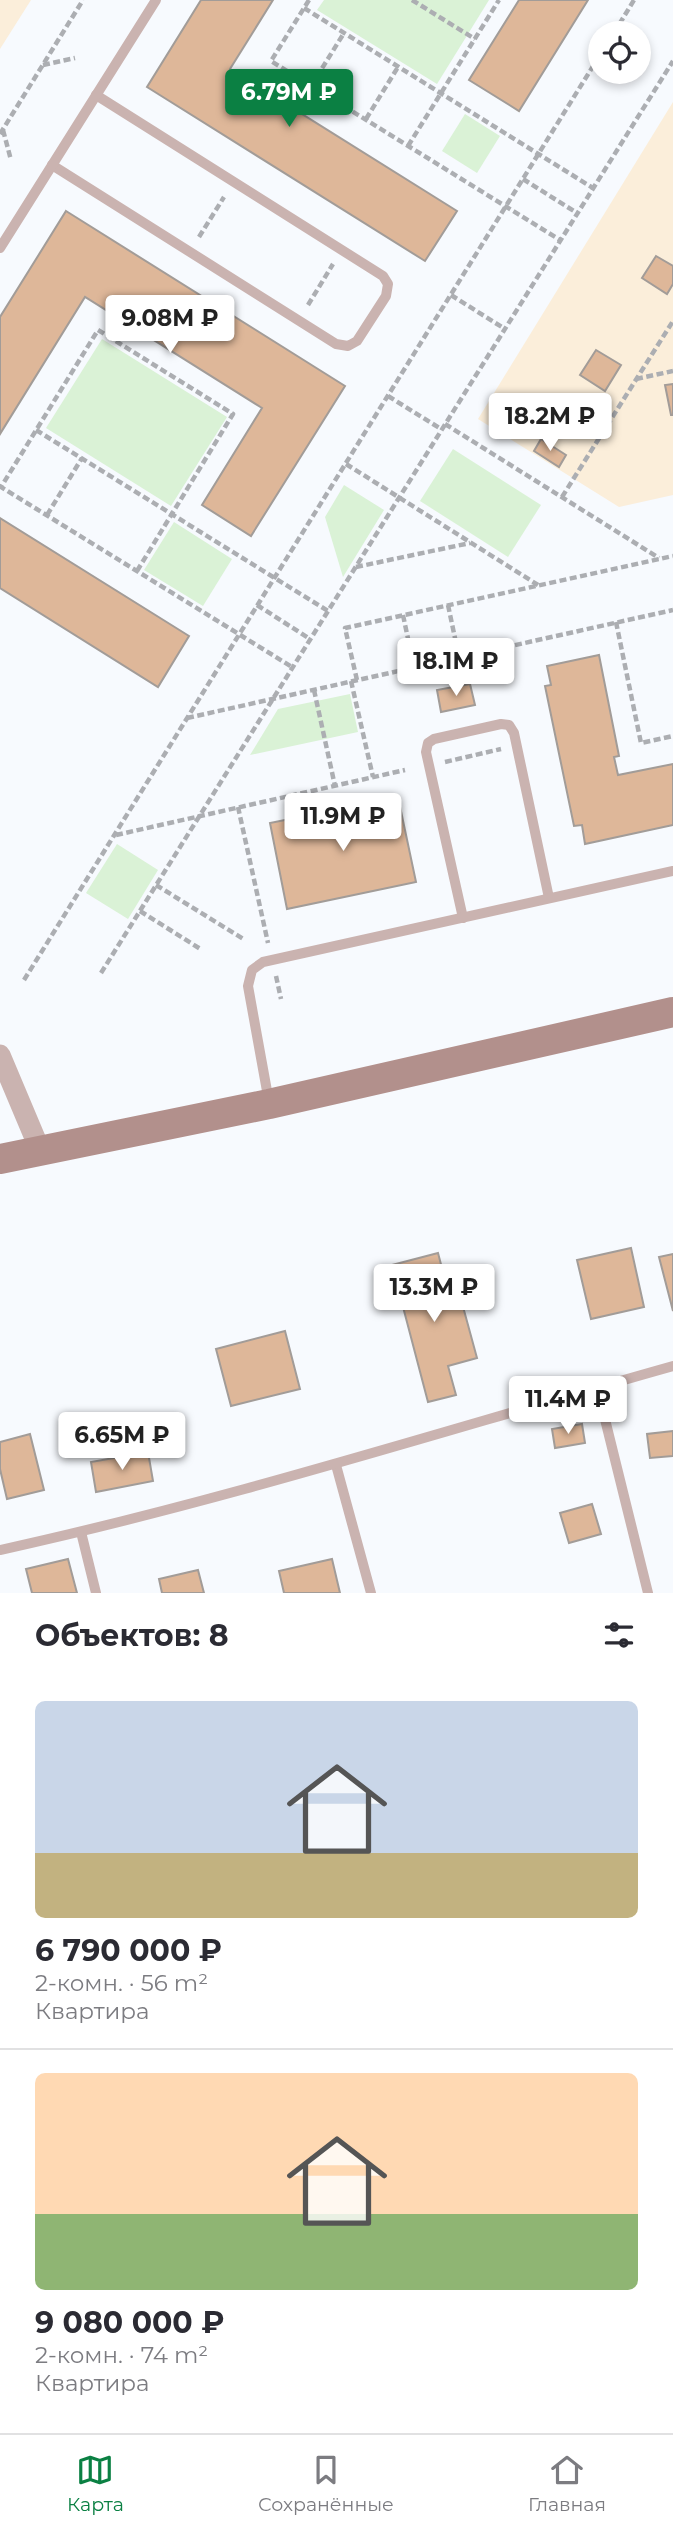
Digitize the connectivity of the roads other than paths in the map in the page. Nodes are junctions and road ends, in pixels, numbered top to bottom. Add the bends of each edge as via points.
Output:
1 (156, 0) edge
2 (96, 95) junction
3 (52, 165) junction
4 (0, 248) edge
5 (673, 871) edge
6 (550, 898) junction
7 (463, 918) junction
8 (673, 1012) edge
9 (0, 1055) edge
10 (269, 1104) junction
11 (40, 1150) junction
12 (0, 1158) edge
13 (673, 1366) edge
14 (597, 1387) junction
15 (336, 1465) junction
16 (80, 1532) junction
17 (0, 1550) edge
18 (96, 1593) edge
19 (371, 1593) edge
20 (648, 1593) edge

1 - 2 lane
2 - 3 lane
2 - 3 lane via 383,276 388,284 386,296 357,341 348,346 336,344
3 - 4 lane
5 - 6 lane
6 - 7 lane
6 - 7 lane via 509,725 434,739 426,752
7 - 10 lane via 272,960 251,970 248,986
8 - 10 street
9 - 11 street
10 - 11 street
11 - 12 street
13 - 14 lane
14 - 15 lane
14 - 20 lane
15 - 16 lane
15 - 19 lane
16 - 17 lane
16 - 18 lane

